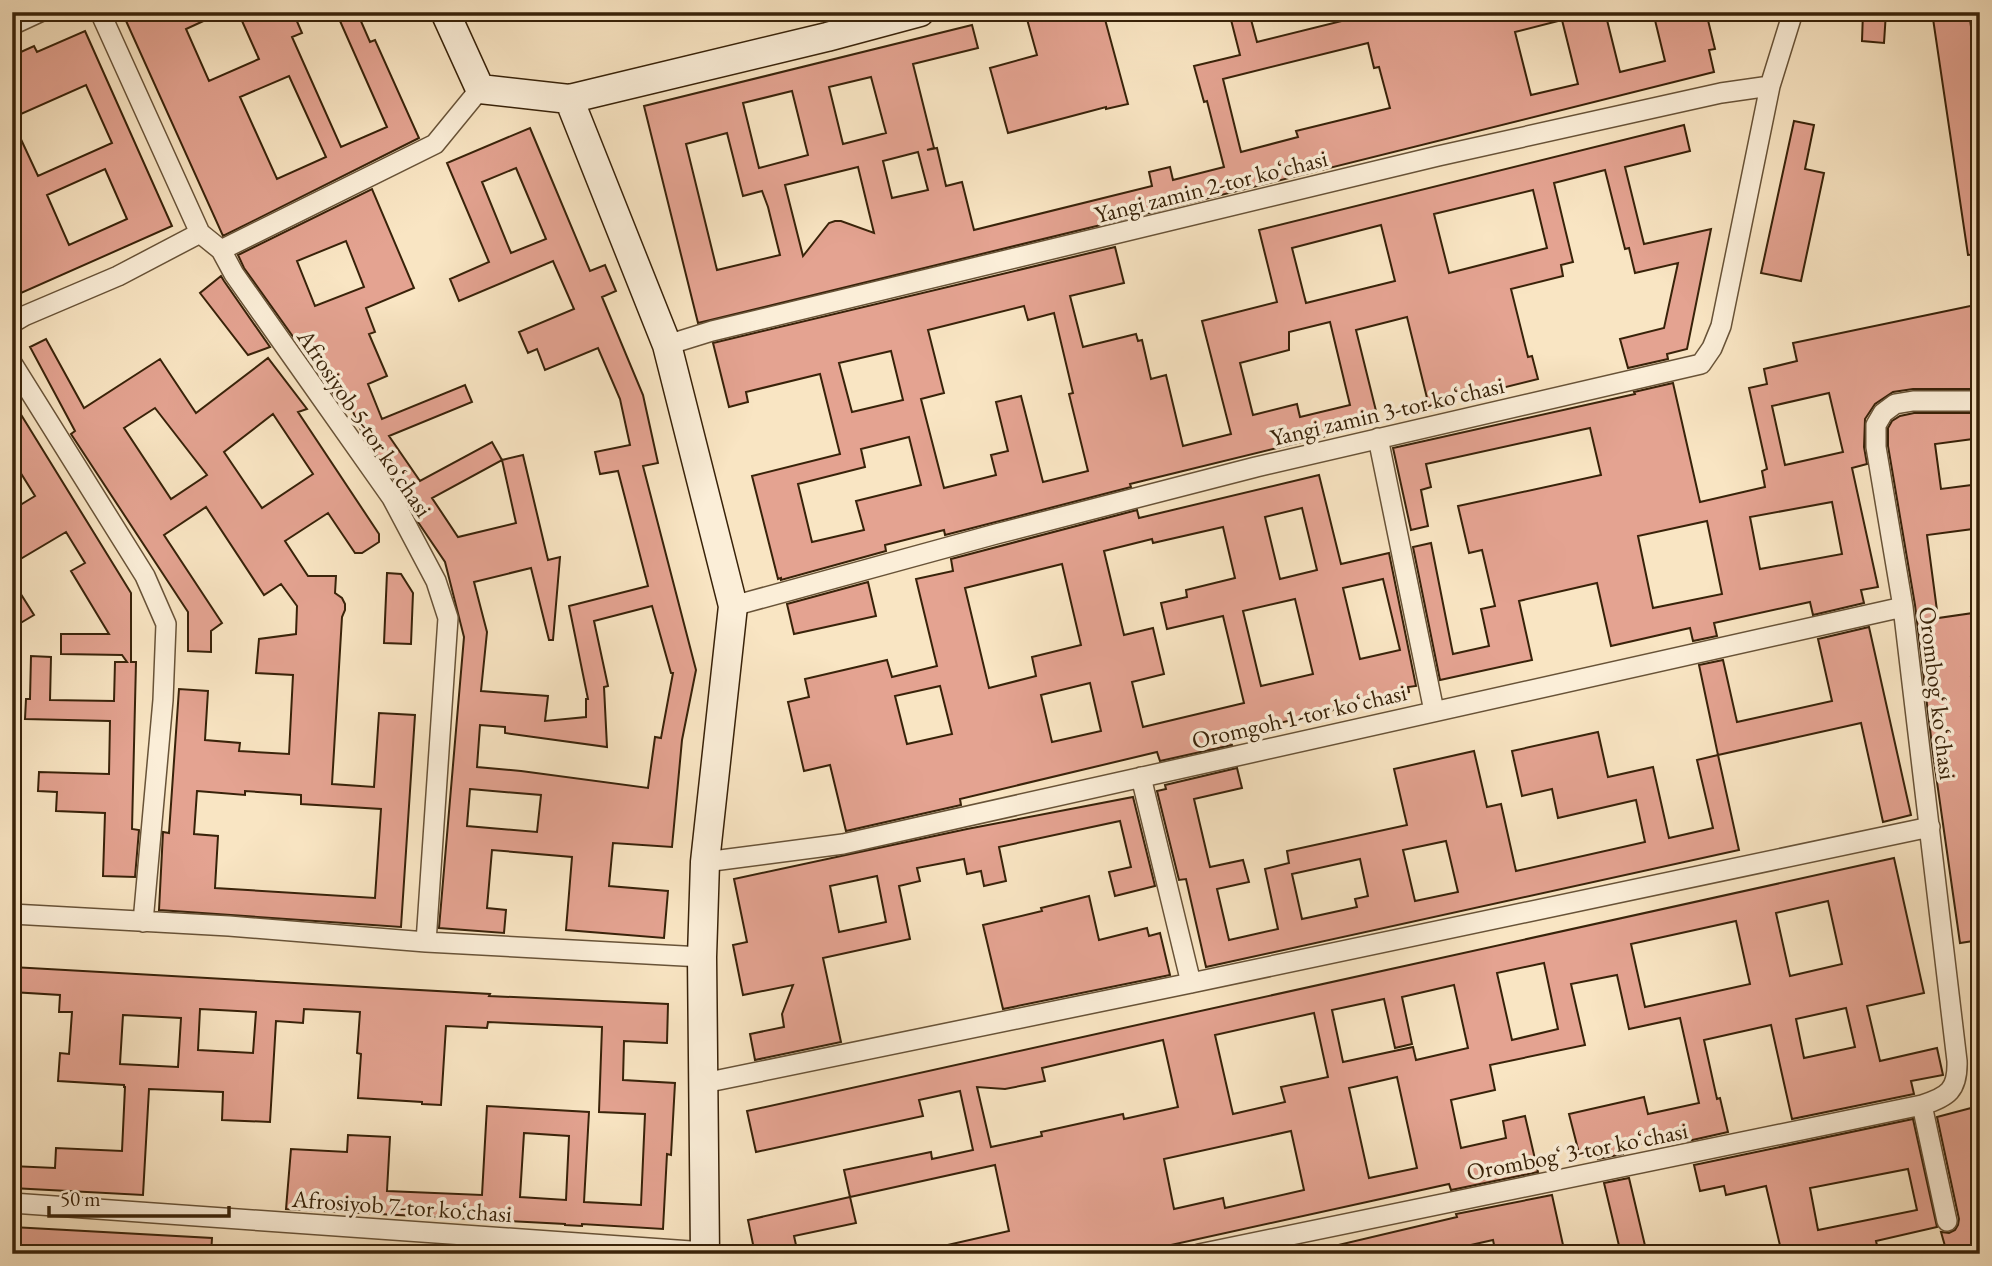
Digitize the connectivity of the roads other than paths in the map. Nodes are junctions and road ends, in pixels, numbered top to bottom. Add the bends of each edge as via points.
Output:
1 (40, 12) edge
2 (100, 12) edge
3 (445, 12) edge
4 (920, 12) edge
5 (1793, 12) edge
6 (12, 25) edge
7 (1769, 86) junction
8 (480, 89) junction
9 (569, 99) junction
10 (200, 233) junction
11 (221, 250) junction
12 (12, 323) edge
13 (667, 345) junction
14 (12, 362) edge
15 (1980, 401) edge
16 (1378, 438) junction
17 (733, 606) junction
18 (1903, 607) junction
19 (1434, 711) junction
20 (1141, 777) junction
21 (1930, 827) junction
22 (705, 862) junction
23 (12, 914) edge
24 (143, 922) junction
25 (426, 942) junction
26 (702, 957) junction
27 (1191, 983) junction
28 (1955, 1081) joint
29 (704, 1083) junction
30 (1922, 1105) junction
31 (12, 1203) edge
32 (1947, 1221) dead end
33 (1263, 1247) edge
34 (705, 1253) edge
35 (1199, 1254) edge

1 - 6 street
2 - 10 street, Afrosiyob 5-tor koʻchasi
3 - 8 street
4 - 9 street
5 - 7 street, Yangi zamin 3-tor koʻchasi
7 - 13 street, Yangi zamin 2-tor koʻchasi via 1438,156
7 - 16 street, Yangi zamin 3-tor koʻchasi via 1721,326 1701,364
8 - 9 street
8 - 11 street via 435,144
9 - 13 street
10 - 11 street, Afrosiyob 5-tor koʻchasi
10 - 12 street
11 - 25 street, Afrosiyob 5-tor koʻchasi via 392,498 436,581 448,618
13 - 17 street
14 - 24 street via 145,576 166,624
15 - 18 street, Orombogʻ koʻchasi via 1895,404 1876,425
16 - 17 street, Yangi zamin 3-tor koʻchasi via 1022,527
16 - 19 street
17 - 22 street
18 - 19 street, Oromgoh 1-tor koʻchasi
18 - 21 street, Orombogʻ koʻchasi
19 - 20 street, Oromgoh 1-tor koʻchasi
20 - 22 street, Oromgoh 1-tor koʻchasi via 844,844
20 - 27 street
21 - 27 street
21 - 28 street, Orombogʻ koʻchasi
22 - 26 street
23 - 24 street
24 - 25 street
25 - 26 street
26 - 29 street
27 - 29 street
28 - 30 street, Orombogʻ 3-tor koʻchasi via 1941,1099
29 - 34 street
30 - 32 street
30 - 33 street, Orombogʻ 3-tor koʻchasi
31 - 34 street, Afrosiyob 7-tor koʻchasi
33 - 35 street, Orombogʻ 3-tor koʻchasi

